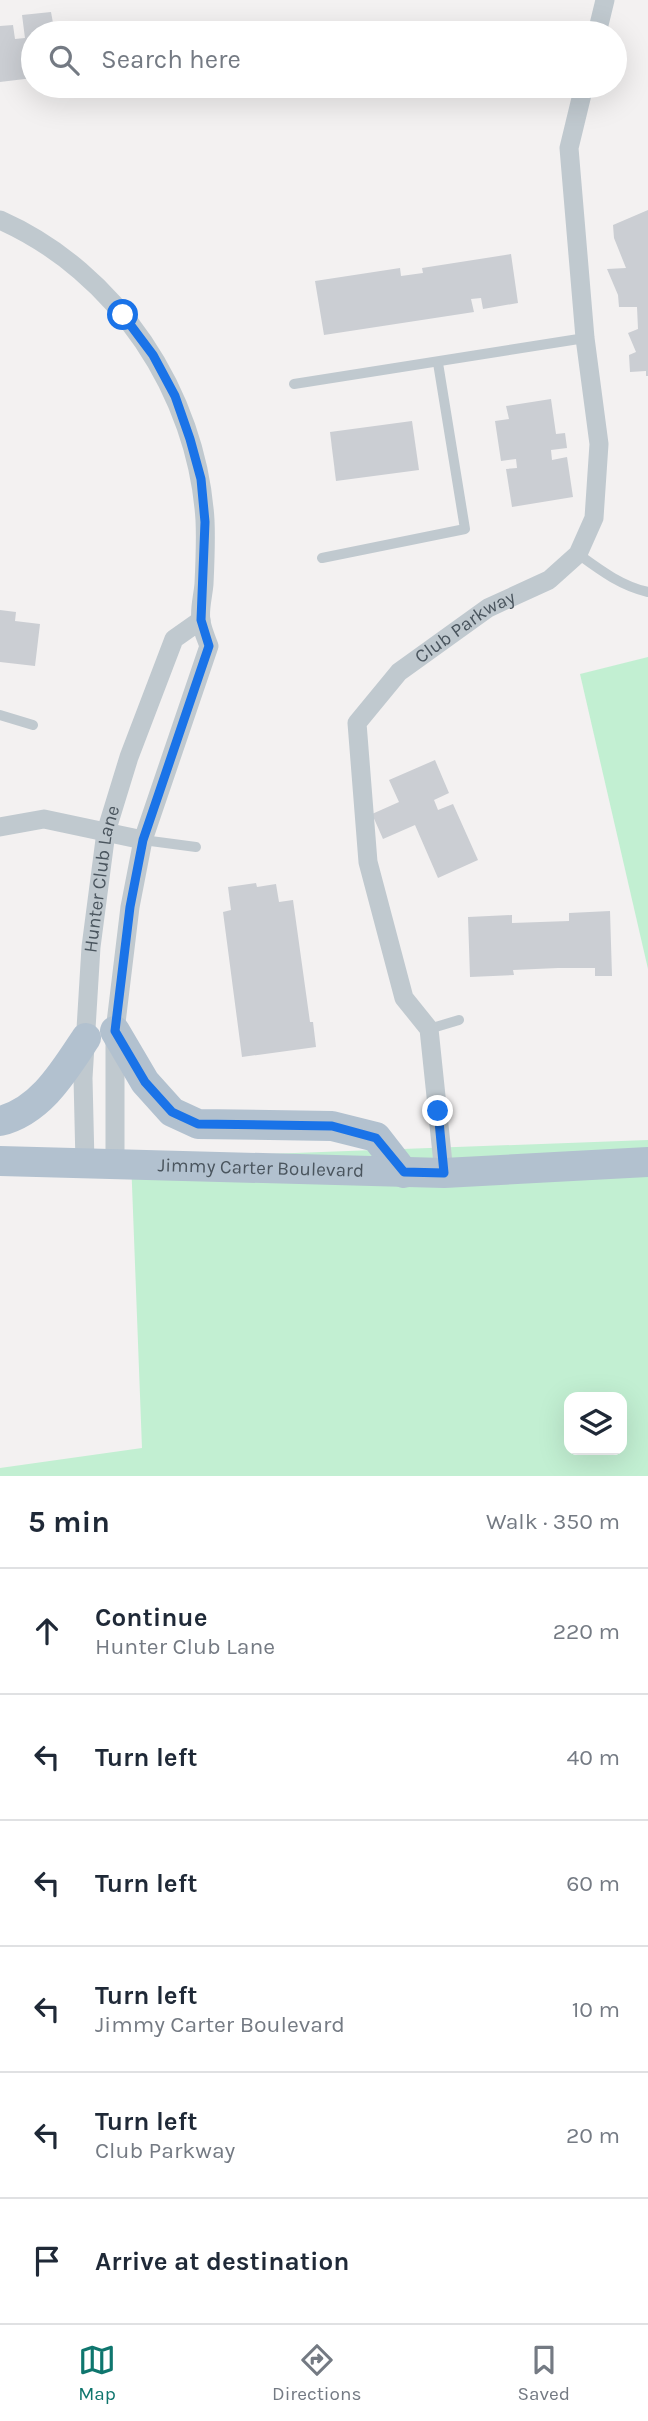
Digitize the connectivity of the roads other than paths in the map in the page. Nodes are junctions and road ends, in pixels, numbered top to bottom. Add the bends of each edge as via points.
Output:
1 (605, 0) edge
2 (600, 21) edge
3 (581, 98) edge
4 (0, 219) edge
5 (585, 338) junction
6 (438, 363) junction
7 (294, 384) dead end
8 (578, 554) junction
9 (322, 558) dead end
10 (648, 592) edge
11 (201, 620) junction
12 (0, 715) edge
13 (33, 724) dead end
14 (0, 827) edge
15 (106, 832) junction
16 (143, 840) junction
17 (196, 847) dead end
18 (459, 1020) dead end
19 (429, 1029) junction
20 (115, 1031) junction
21 (86, 1038) junction
22 (0, 1121) edge
23 (0, 1161) edge
24 (648, 1162) edge
25 (85, 1163) junction
26 (116, 1164) junction
27 (404, 1172) junction
28 (444, 1173) junction

1 - 2 street
3 - 5 street, Club Parkway via 569,148
4 - 11 street, Hunter Club Lane via 26,231 79,269 123,315 153,355 175,396 201,479 205,522
5 - 6 lane
5 - 8 street, Club Parkway via 599,444 594,518
6 - 7 lane
6 - 9 lane via 465,529
8 - 10 lane via 612,578
8 - 19 street, Club Parkway via 549,580 488,608 399,672 356,723 368,862 404,998
11 - 15 street, Hunter Club Lane via 174,639
11 - 16 street, Hunter Club Lane via 209,646
12 - 13 lane
14 - 15 street via 44,819
15 - 16 street
15 - 21 street, Hunter Club Lane via 91,947
16 - 17 lane
16 - 20 street, Hunter Club Lane
18 - 19 lane
19 - 28 street
20 - 26 street, Hunter Club Lane
20 - 27 main road via 145,1082 172,1112 198,1124 332,1126 376,1138
21 - 22 main road via 48,1092 13,1118
21 - 25 street, Hunter Club Lane
23 - 25 main road, Jimmy Carter Boulevard
24 - 28 main road, Jimmy Carter Boulevard
25 - 26 main road, Jimmy Carter Boulevard
26 - 27 main road, Jimmy Carter Boulevard
27 - 28 main road, Jimmy Carter Boulevard

